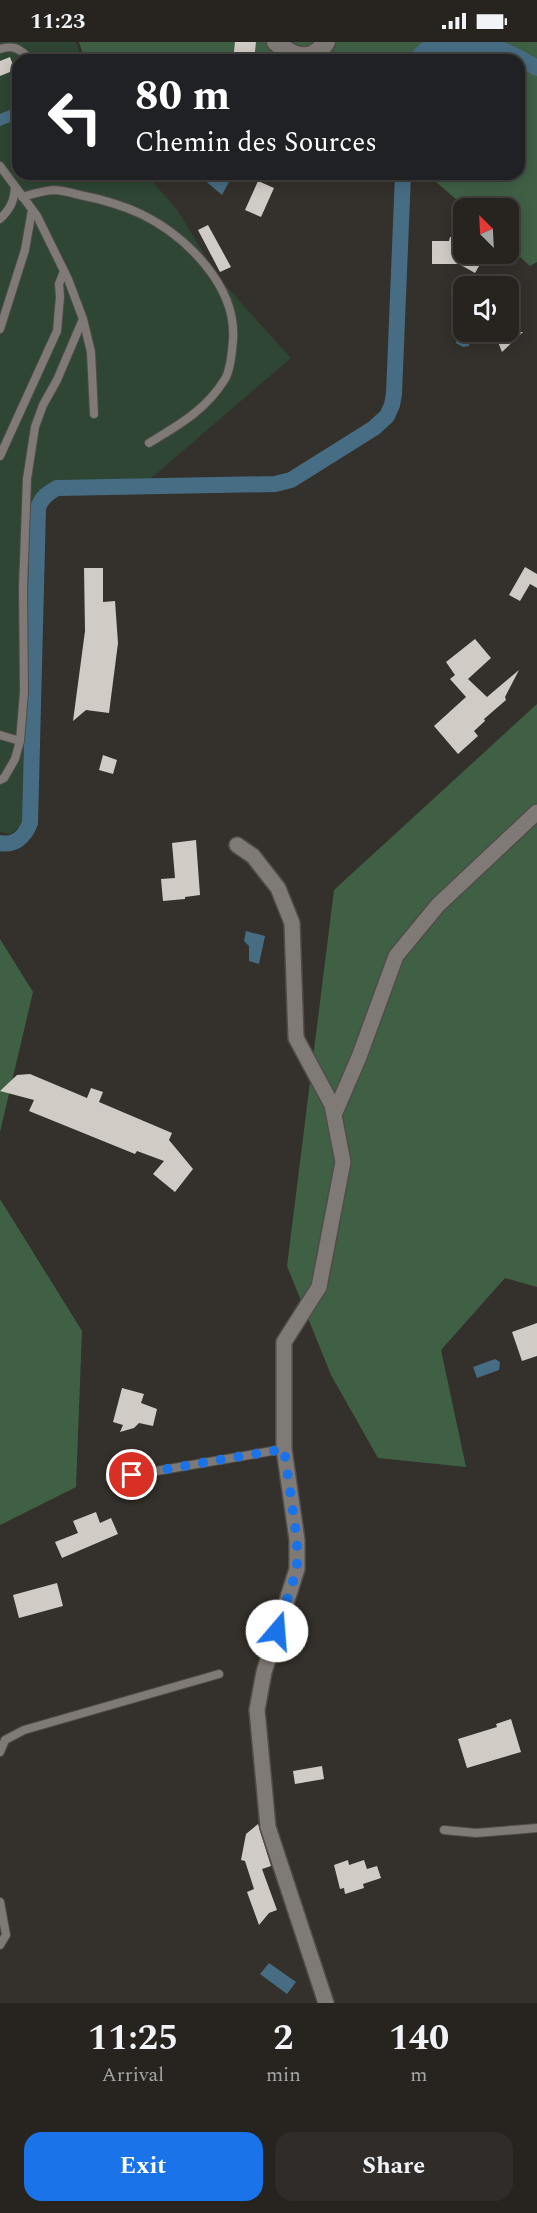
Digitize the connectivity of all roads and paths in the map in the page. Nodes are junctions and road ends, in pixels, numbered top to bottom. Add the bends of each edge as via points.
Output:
1 (276, 42) edge
2 (327, 42) edge
3 (0, 49) edge
4 (26, 54) edge
5 (292, 54) edge
6 (313, 54) edge
7 (0, 166) edge
8 (15, 187) junction
9 (22, 197) junction
10 (32, 210) junction
11 (0, 219) edge
12 (64, 271) junction
13 (83, 320) junction
14 (0, 329) edge
15 (94, 414) dead end
16 (149, 443) dead end
17 (0, 456) edge
18 (0, 735) edge
19 (20, 741) junction
20 (0, 780) edge
21 (537, 812) edge
22 (237, 845) dead end
23 (334, 1115) junction
24 (284, 1449) junction
25 (110, 1479) dead end
26 (219, 1674) dead end
27 (0, 1752) edge
28 (537, 1828) edge
29 (444, 1830) dead end
30 (0, 1902) edge
31 (0, 1945) edge
32 (326, 2003) edge

1 - 5 street
2 - 6 street
3 - 4 lane via 20,48
7 - 8 lane
8 - 9 lane
8 - 11 lane via 14,200
9 - 10 lane
9 - 16 lane via 55,190 95,198 141,215 184,244 224,293 234,330 226,377 188,420
10 - 12 lane
10 - 14 lane via 30,233
12 - 13 lane
12 - 17 lane via 59,284 57,331
13 - 15 lane via 91,352
13 - 19 lane via 43,405 30,454
18 - 19 lane
19 - 20 lane via 15,759
21 - 23 street via 438,905 396,956
22 - 23 street via 254,856 278,888 292,923 296,1038
23 - 24 street via 343,1162 320,1287 284,1342
24 - 25 lane
24 - 32 street via 297,1540 297,1569 264,1672 258,1710 268,1827
26 - 27 lane via 24,1730 5,1740
28 - 29 lane via 476,1833
30 - 31 lane via 6,1935

